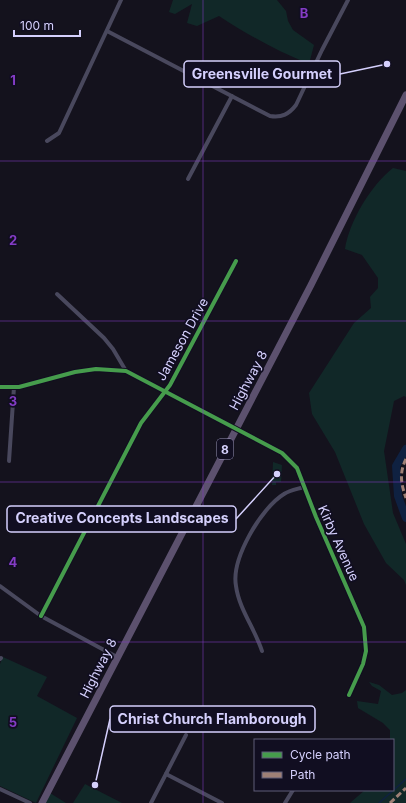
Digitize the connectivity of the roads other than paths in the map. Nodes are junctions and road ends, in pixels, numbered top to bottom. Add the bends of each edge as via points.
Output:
1 (121, 0) edge
2 (348, 0) edge
3 (107, 31) junction
4 (406, 95) edge
5 (232, 96) junction
6 (47, 141) dead end
7 (188, 179) dead end
8 (236, 261) dead end
9 (56, 294) dead end
10 (126, 371) junction
11 (0, 387) edge
12 (14, 387) junction
13 (165, 391) junction
14 (236, 428) junction
15 (10, 461) dead end
16 (304, 487) junction
17 (0, 586) edge
18 (41, 616) junction
19 (262, 651) dead end
20 (117, 657) junction
21 (349, 695) dead end
22 (186, 735) dead end
23 (166, 774) junction
24 (0, 789) edge
25 (292, 791) edge
26 (30, 803) edge
27 (42, 803) edge
28 (151, 803) edge
29 (222, 803) edge
30 (285, 803) edge

1 - 3 street
2 - 5 street via 296,105 290,112 284,116 270,116
3 - 5 street
3 - 6 street via 59,133
4 - 14 main road, Highway 8 / 8
5 - 7 street
8 - 13 street, Jameson Drive
9 - 10 street via 104,338
10 - 12 street via 96,369
10 - 13 street, Kirby Avenue
11 - 12 street
12 - 15 street
13 - 14 street, Kirby Avenue
13 - 18 street, Jameson Drive via 141,424
14 - 16 street, Kirby Avenue via 282,452 297,468
14 - 20 main road, Highway 8 / 8
16 - 19 street via 284,494 273,503 248,538 236,566 235,585
16 - 21 street, Kirby Avenue via 364,627 366,650 363,664
17 - 18 street
18 - 20 street
20 - 27 main road, Highway 8 / 8
22 - 23 street
23 - 28 street
23 - 29 street
24 - 26 street
25 - 30 street

